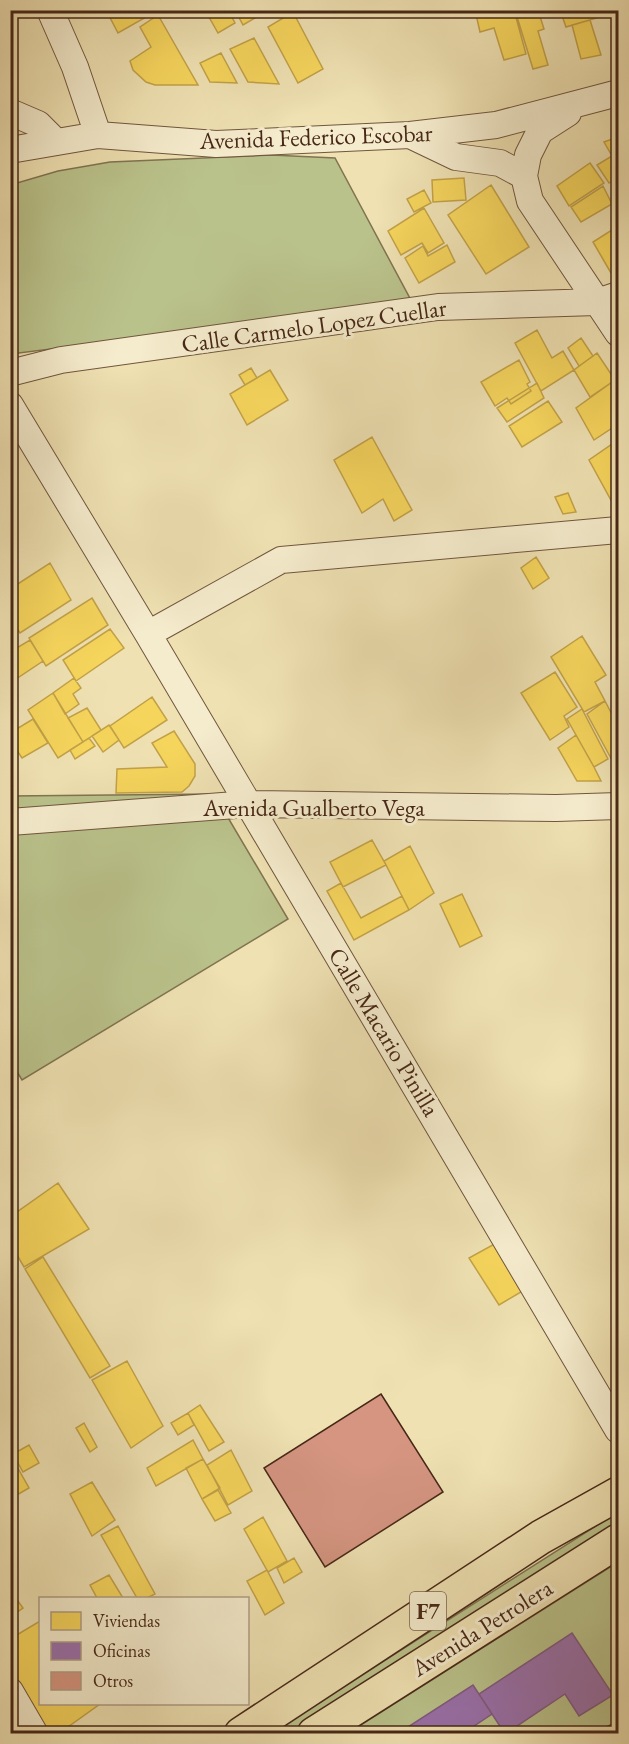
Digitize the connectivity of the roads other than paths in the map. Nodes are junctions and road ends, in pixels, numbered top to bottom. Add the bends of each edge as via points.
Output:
1 (50, 10) edge
2 (618, 93) edge
3 (586, 101) junction
4 (10, 112) edge
5 (98, 135) junction
6 (410, 135) junction
7 (56, 142) junction
8 (10, 150) edge
9 (524, 176) junction
10 (608, 299) edge
11 (618, 333) edge
12 (10, 373) edge
13 (10, 405) edge
14 (618, 530) edge
15 (148, 634) junction
16 (249, 804) junction
17 (618, 806) edge
18 (10, 822) edge
19 (618, 1430) edge
20 (618, 1494) edge
21 (618, 1541) edge
22 (10, 1691) edge
23 (35, 1734) edge
24 (241, 1734) edge
25 (314, 1734) edge

1 - 5 street
2 - 3 street, Avenida Federico Escobar
3 - 6 street, Avenida Federico Escobar via 496,125
3 - 9 street via 540,131 528,155
4 - 7 street via 38,124
5 - 6 street, Avenida Federico Escobar via 216,144
5 - 7 street, Avenida Federico Escobar
6 - 9 street via 456,157 500,163
7 - 8 street, Avenida Federico Escobar
9 - 10 street via 530,201
10 - 11 street
10 - 12 street, Calle Carmelo Lopez Cuellar via 438,307 61,360
13 - 15 street, Calle Macario Pinilla
14 - 15 street via 281,560
15 - 16 street, Calle Macario Pinilla
16 - 17 street, Avenida Gualberto Vega
16 - 18 street, Avenida Gualberto Vega
16 - 19 street, Calle Macario Pinilla
20 - 24 highway, Avenida Petrolera / F7 via 541,1538
21 - 25 highway, Avenida Petrolera / F7
22 - 23 street

